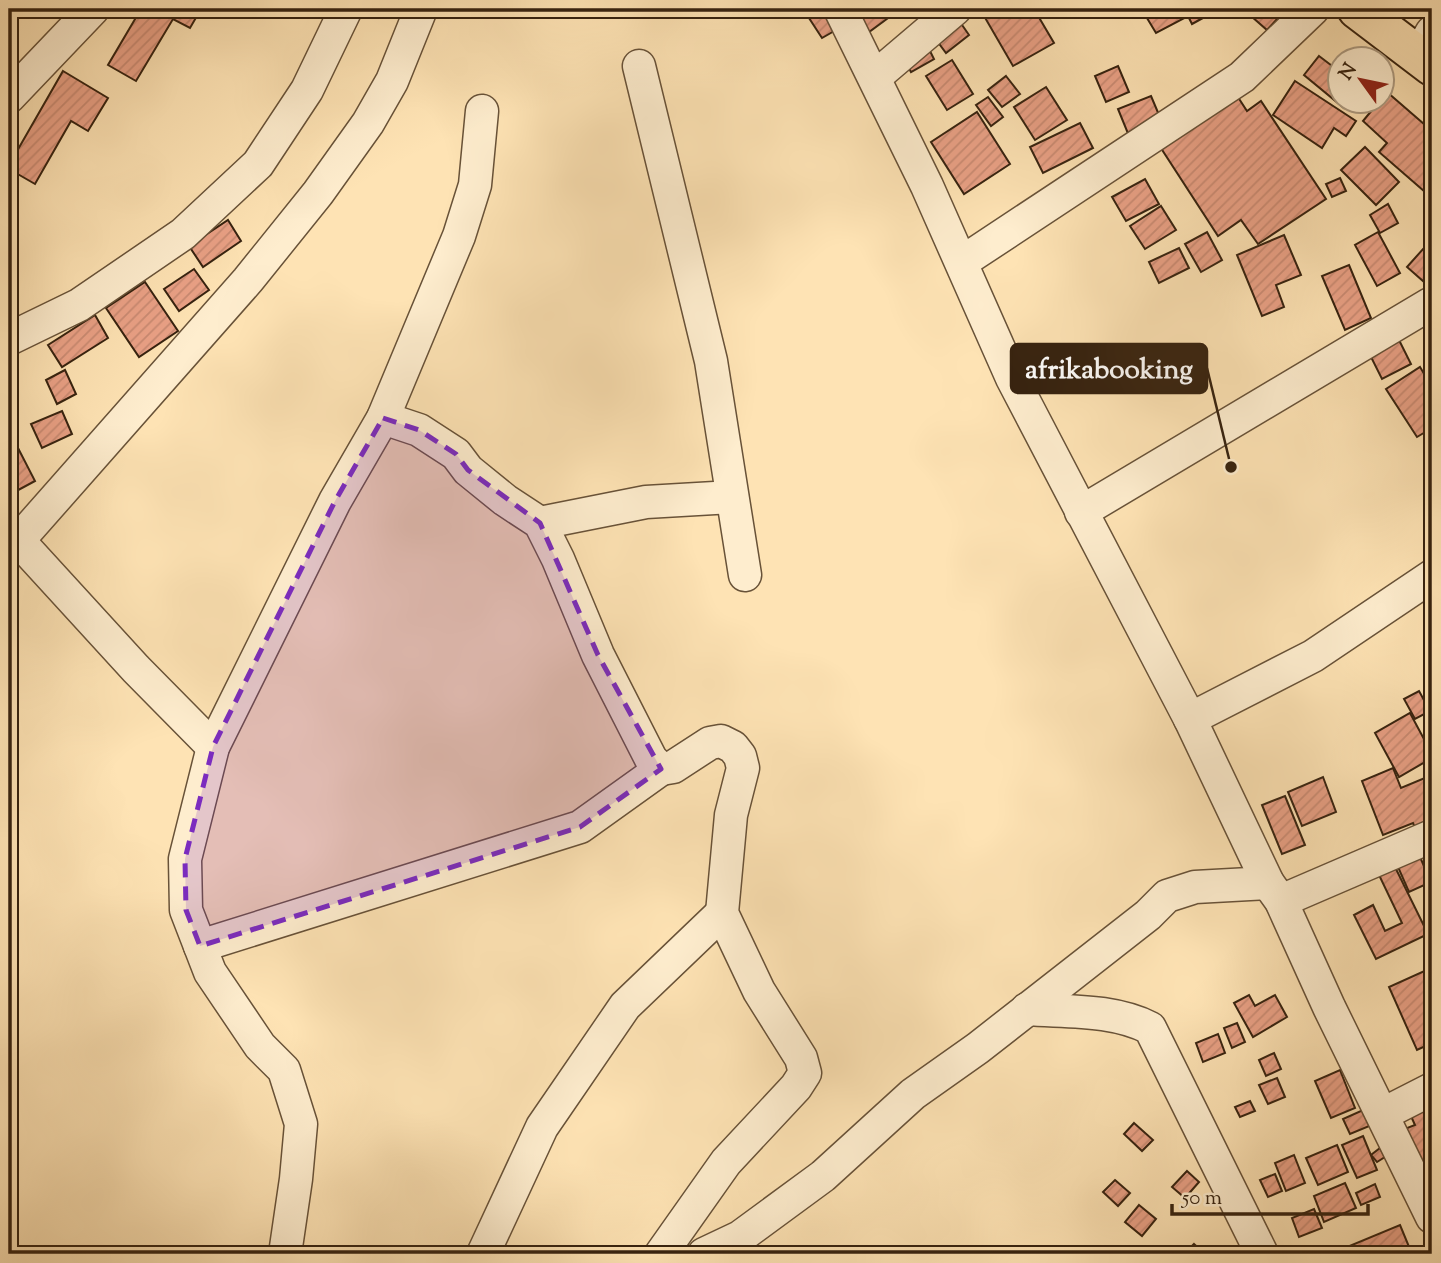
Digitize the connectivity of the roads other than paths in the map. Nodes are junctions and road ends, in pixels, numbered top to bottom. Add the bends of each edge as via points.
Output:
1 (93, 9) edge
2 (346, 9) edge
3 (421, 9) edge
4 (840, 9) edge
5 (955, 9) edge
6 (1313, 9) edge
7 (1357, 9) edge
8 (1428, 51) edge
9 (639, 66) dead end
10 (875, 77) junction
11 (9, 97) edge
12 (482, 111) dead end
13 (962, 262) junction
14 (1430, 304) dead end
15 (14, 331) edge
16 (383, 418) junction
17 (732, 497) junction
18 (1081, 512) junction
19 (540, 523) junction
20 (13, 546) edge
21 (745, 575) dead end
22 (1432, 576) edge
23 (1190, 719) junction
24 (213, 747) junction
25 (661, 769) junction
26 (1432, 836) edge
27 (1274, 892) junction
28 (722, 913) junction
29 (200, 946) junction
30 (1027, 1009) junction
31 (1432, 1089) edge
32 (1382, 1114) junction
33 (1432, 1217) edge
34 (1252, 1248) edge
35 (285, 1254) edge
36 (483, 1254) edge
37 (661, 1254) edge
38 (704, 1254) edge

1 - 11 street
2 - 15 street via 306,90 258,164 183,234 79,305
3 - 20 street via 392,81 318,193 248,280
4 - 10 street
5 - 10 street
6 - 13 street via 1242,77
7 - 8 highway
9 - 17 street via 711,361
10 - 13 street
12 - 16 street via 475,186 459,236
13 - 18 street via 1012,378
14 - 18 street
16 - 19 street via 419,430 456,454 468,470
16 - 24 street via 335,501
17 - 19 street via 646,502
17 - 21 street
18 - 23 street
19 - 25 street via 598,655 651,759
20 - 24 street
22 - 23 street via 1313,656
23 - 27 street
24 - 29 street via 185,859 186,910
25 - 28 street via 721,741 740,756 743,768 731,815
25 - 29 street via 580,827
26 - 27 street
27 - 30 street via 1195,887 1167,896
27 - 32 street
28 - 36 street via 625,1006 542,1126
28 - 37 street via 805,1073 726,1162
29 - 35 street via 210,972 260,1046 284,1070 300,1124
30 - 34 street via 1110,1015 1150,1028
30 - 38 street via 914,1094 823,1176 740,1237
31 - 32 street
32 - 33 street

